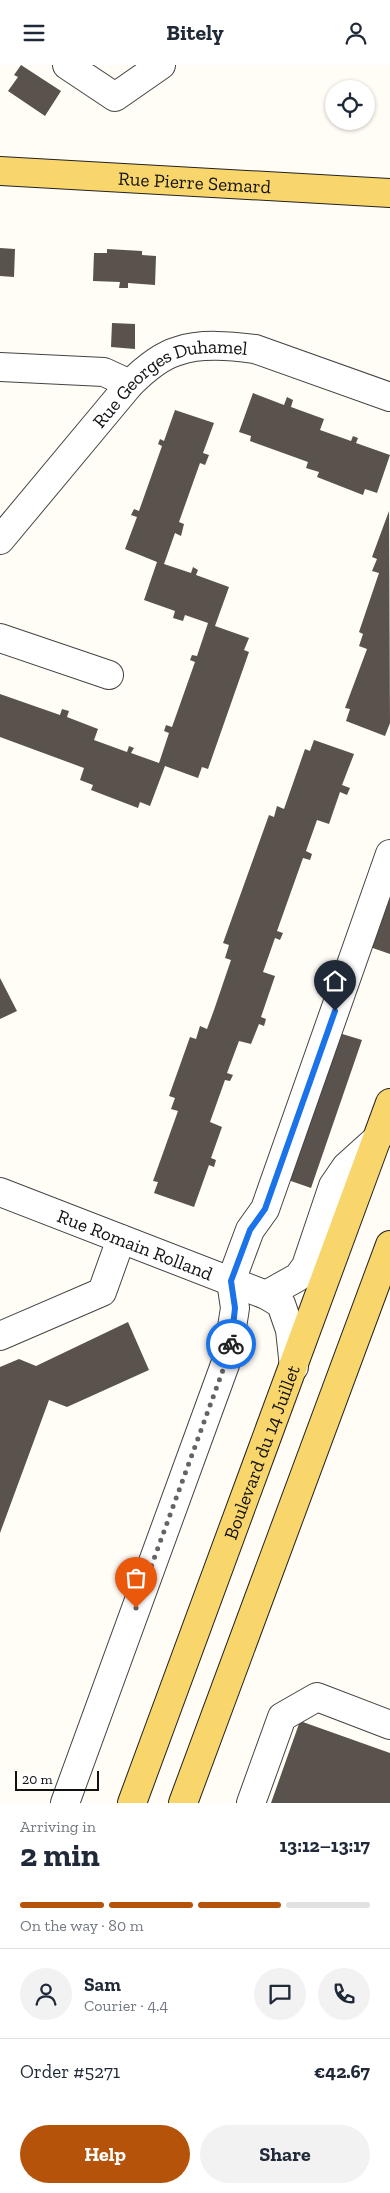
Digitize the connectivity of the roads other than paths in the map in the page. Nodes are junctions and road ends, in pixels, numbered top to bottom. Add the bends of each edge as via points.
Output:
1 (66, 65) edge
2 (161, 65) edge
3 (0, 171) edge
4 (390, 193) edge
5 (0, 367) edge
6 (130, 384) junction
7 (390, 397) edge
8 (0, 540) edge
9 (0, 638) edge
10 (109, 675) dead end
11 (390, 854) edge
12 (390, 1103) edge
13 (377, 1139) junction
14 (0, 1192) edge
15 (121, 1239) junction
16 (390, 1245) edge
17 (231, 1281) junction
18 (266, 1295) junction
19 (0, 1336) edge
20 (294, 1367) junction
21 (390, 1725) edge
22 (65, 1803) edge
23 (132, 1803) edge
24 (183, 1803) edge
25 (251, 1803) edge

1 - 2 street via 115,97
3 - 4 main road, Rue Pierre Semard
5 - 6 street via 104,372
6 - 7 street, Rue Georges Duhamel via 147,368 177,351 236,347 255,349
6 - 8 street, Rue Georges Duhamel
9 - 10 street
11 - 17 street via 265,1209 250,1230
12 - 13 main road, Boulevard du 14 Juillet
13 - 18 street via 346,1167 333,1187 306,1266 298,1277
13 - 20 main road, Boulevard du 14 Juillet
14 - 15 street, Rue Romain Rolland
15 - 17 street, Rue Romain Rolland
15 - 19 street via 102,1292
16 - 24 main road
17 - 18 street
17 - 22 street, Rue Romain Rolland via 235,1308 227,1359
18 - 20 street via 281,1304 290,1330
20 - 23 main road, Boulevard du 14 Juillet
21 - 25 street via 317,1697 282,1717

